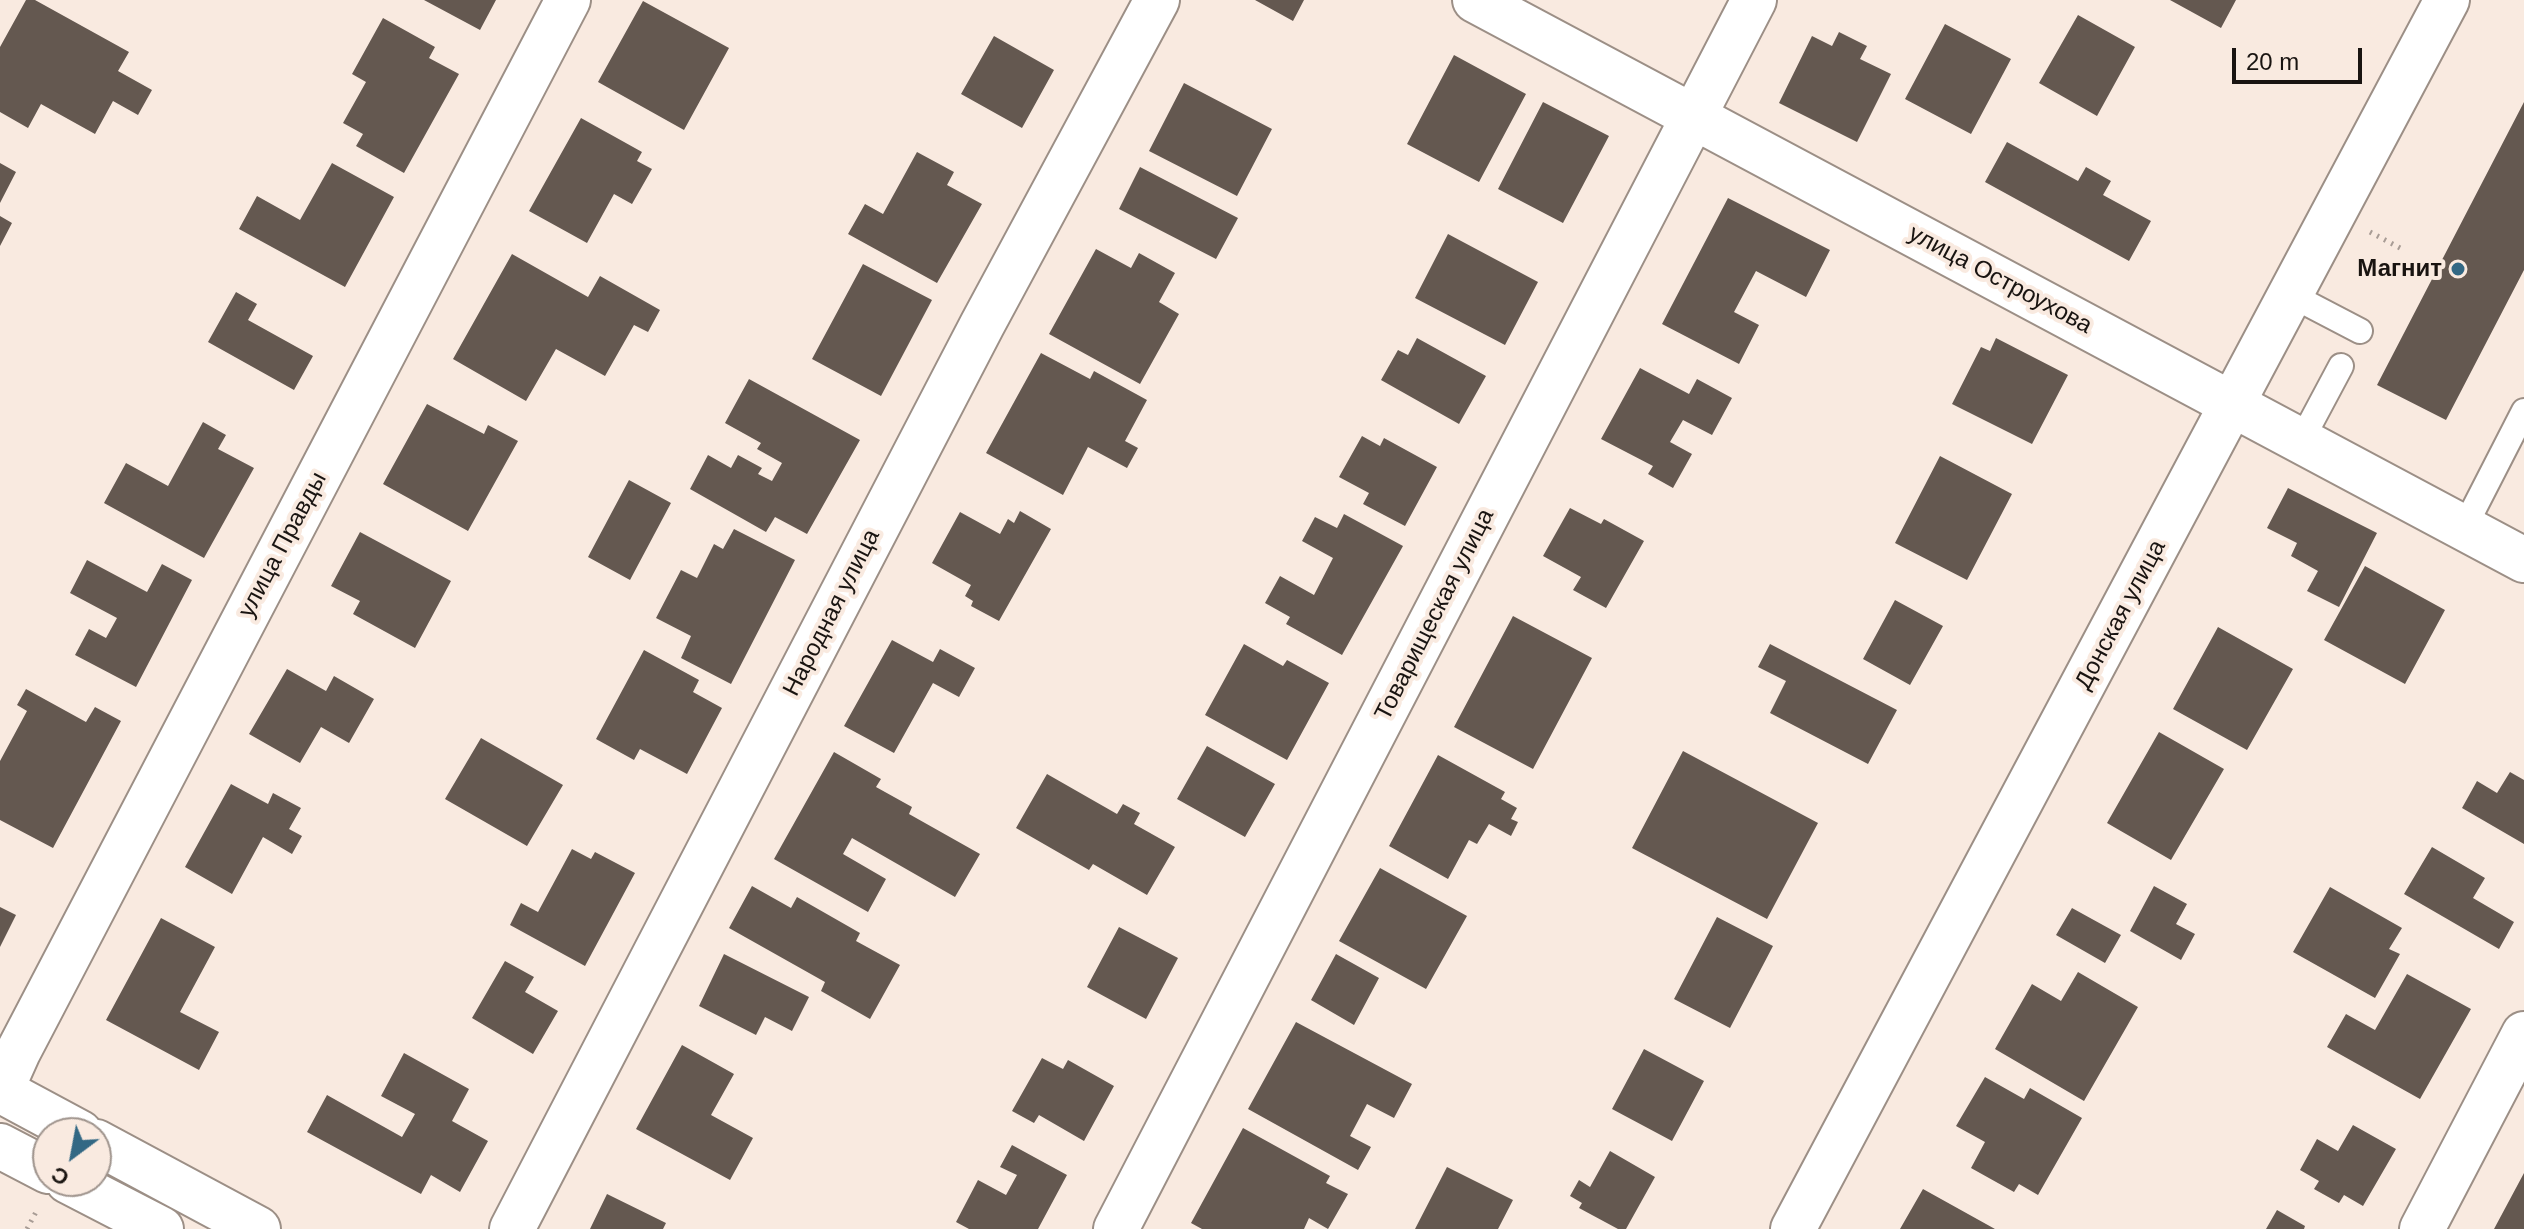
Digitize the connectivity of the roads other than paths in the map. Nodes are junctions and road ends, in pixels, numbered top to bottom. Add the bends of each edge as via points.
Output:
1 (568, 0) edge
2 (1157, 0) edge
3 (1475, 0) edge
4 (1754, 0) edge
5 (2447, 0) edge
6 (1694, 117) junction
7 (2291, 295) junction
8 (2360, 331) dead end
9 (2341, 366) dead end
10 (2233, 404) junction
11 (2524, 411) edge
12 (2301, 441) junction
13 (2464, 528) junction
14 (2524, 560) edge
15 (2524, 1034) edge
16 (1, 1090) edge
17 (51, 1117) edge
18 (0, 1146) edge
19 (112, 1151) edge
20 (32, 1163) edge
21 (99, 1197) edge
22 (161, 1229) edge
23 (258, 1229) edge
24 (512, 1229) edge
25 (1116, 1229) edge
26 (1793, 1229) edge
27 (2422, 1229) edge

1 - 16 street, улица Правды
2 - 24 street, Народная улица
3 - 6 street, улица Остроухова
4 - 6 street, Товарищеская улица
5 - 7 street, Донская улица
6 - 10 street, улица Остроухова
6 - 25 street, Товарищеская улица
7 - 8 lane
7 - 10 street, Донская улица
9 - 12 lane
10 - 12 street, улица Остроухова
10 - 26 street, Донская улица
11 - 13 lane
12 - 13 street, улица Остроухова
13 - 14 street, улица Остроухова
15 - 27 street
16 - 17 street
18 - 20 street
19 - 23 street
21 - 22 street

